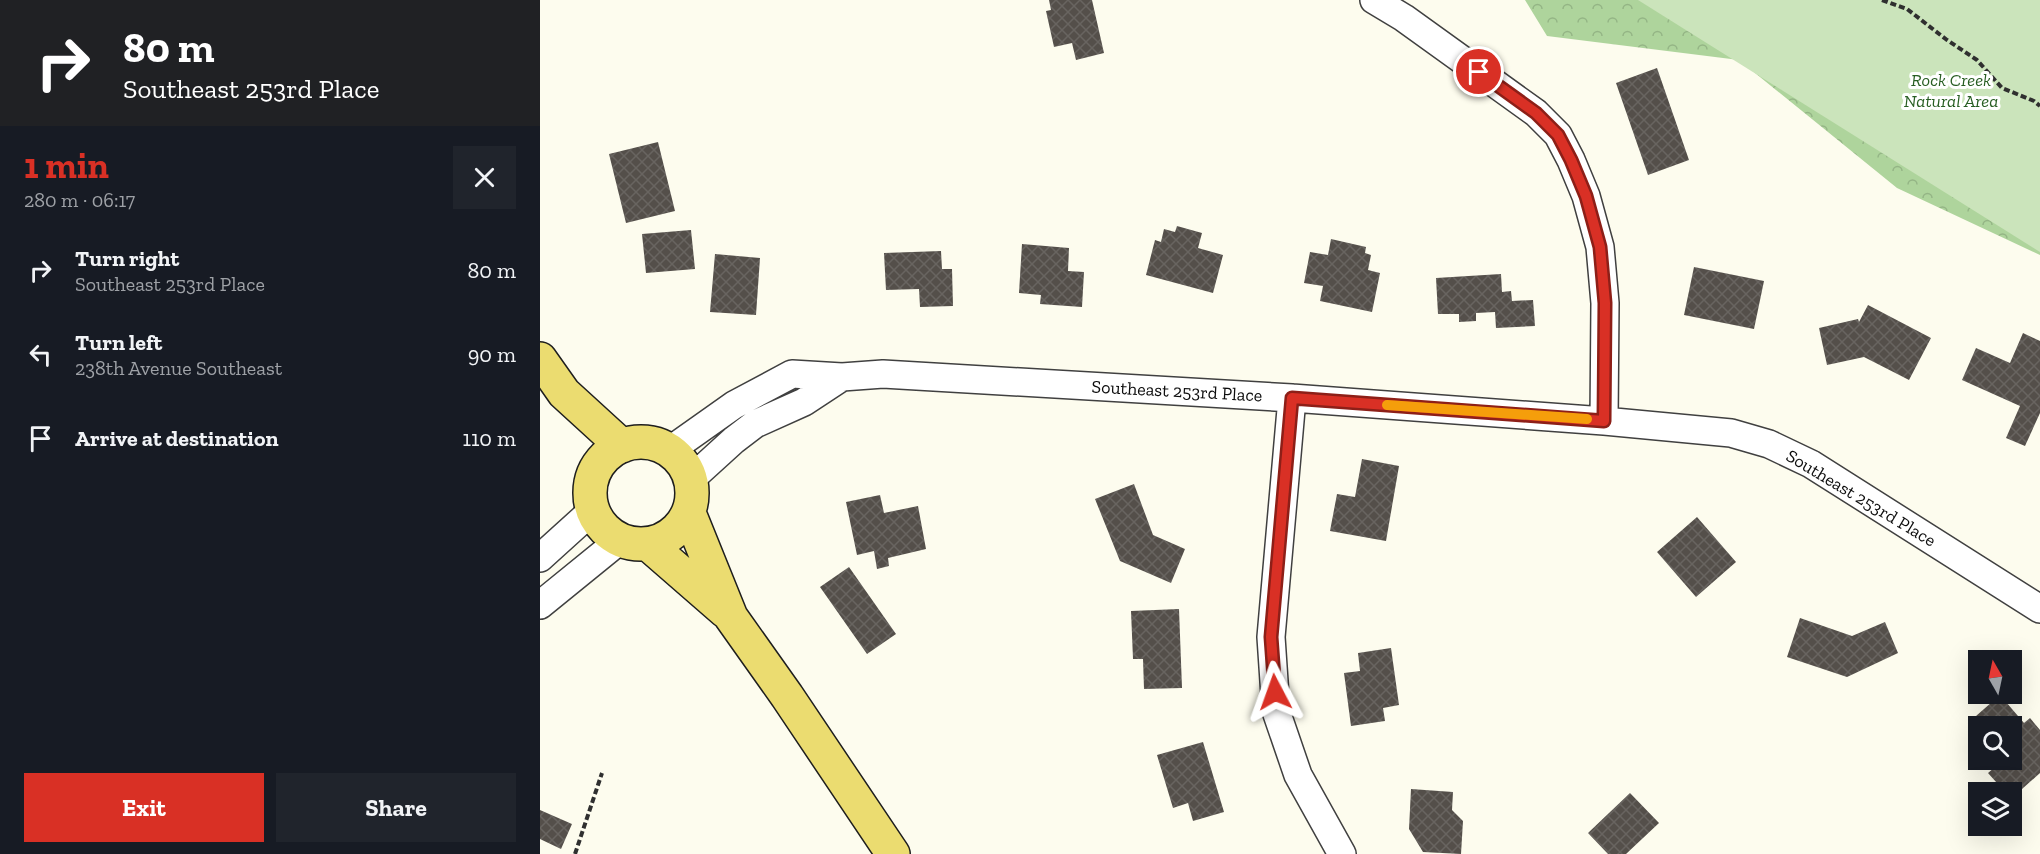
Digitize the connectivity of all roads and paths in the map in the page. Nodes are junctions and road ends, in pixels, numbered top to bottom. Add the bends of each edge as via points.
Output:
1 (1374, 0) edge
2 (1882, 0) edge
3 (1408, 9) edge
4 (2040, 106) edge
5 (540, 359) edge
6 (842, 376) junction
7 (564, 393) junction
8 (1292, 398) junction
9 (1604, 421) junction
10 (622, 446) junction
11 (669, 451) junction
12 (594, 474) junction
13 (690, 480) junction
14 (593, 510) junction
15 (689, 513) junction
16 (634, 542) junction
17 (540, 558) edge
18 (540, 605) edge
19 (2040, 609) edge
20 (731, 616) junction
21 (602, 772) dead end
22 (576, 854) edge
23 (893, 854) edge
24 (1342, 854) edge

1 - 3 street
2 - 4 path via 1907,9 1977,60 2001,88
3 - 9 street via 1536,113 1558,135 1571,160 1600,247 1605,303
5 - 7 main road
6 - 8 street, Southeast 253rd Place via 884,374
6 - 11 street, Southeast 253rd Place via 792,374 734,405
6 - 13 street via 804,402 755,424
7 - 10 main road
7 - 12 main road
8 - 9 street, Southeast 253rd Place
8 - 24 street via 1271,637 1276,711 1298,775
9 - 19 street, Southeast 253rd Place via 1731,433 1769,444 1811,465
10 - 11 main road via 648,443
10 - 12 main road via 606,457
11 - 13 main road via 682,462
12 - 14 main road via 590,500
13 - 15 main road
14 - 16 main road via 610,534
14 - 17 street
15 - 16 main road via 672,534 661,540
15 - 20 main road
16 - 18 street
16 - 20 main road
20 - 23 main road
21 - 22 path

